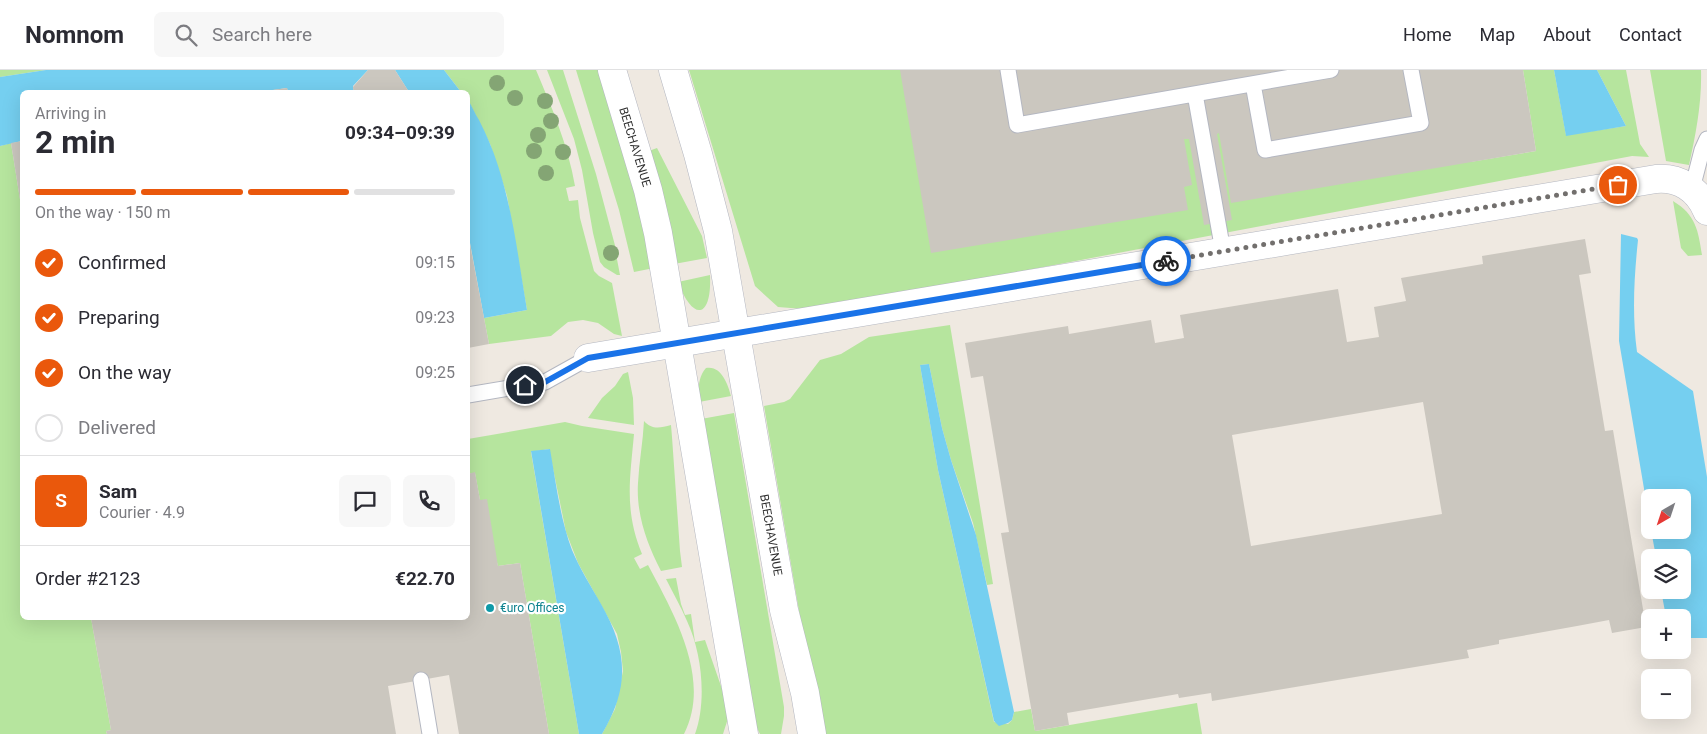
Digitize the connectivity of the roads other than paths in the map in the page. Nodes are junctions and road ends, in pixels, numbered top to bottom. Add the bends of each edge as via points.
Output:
1 (612, 70) edge
2 (673, 70) edge
3 (1008, 70) edge
4 (1331, 70) edge
5 (1412, 70) edge
6 (1281, 74) edge
7 (1253, 84) junction
8 (1195, 94) junction
9 (1707, 139) edge
10 (1699, 200) edge
11 (1223, 251) junction
12 (736, 334) junction
13 (678, 343) junction
14 (588, 358) joint
15 (470, 395) edge
16 (421, 680) dead end
17 (430, 734) edge
18 (744, 734) edge
19 (812, 734) edge

1 - 13 street, BEECHAVENUE via 653,211
2 - 12 street, BEECHAVENUE via 713,210
3 - 8 lane via 1017,125
4 - 6 lane
5 - 7 lane via 1421,123 1265,150
6 - 7 lane
7 - 8 lane
8 - 11 lane
9 - 10 lane via 1702,150
10 - 11 street via 1677,180 1656,179
11 - 12 street
12 - 13 street
12 - 19 street, BEECHAVENUE via 784,610
13 - 14 street
13 - 18 street, BEECHAVENUE
14 - 15 lane via 545,382
16 - 17 lane

